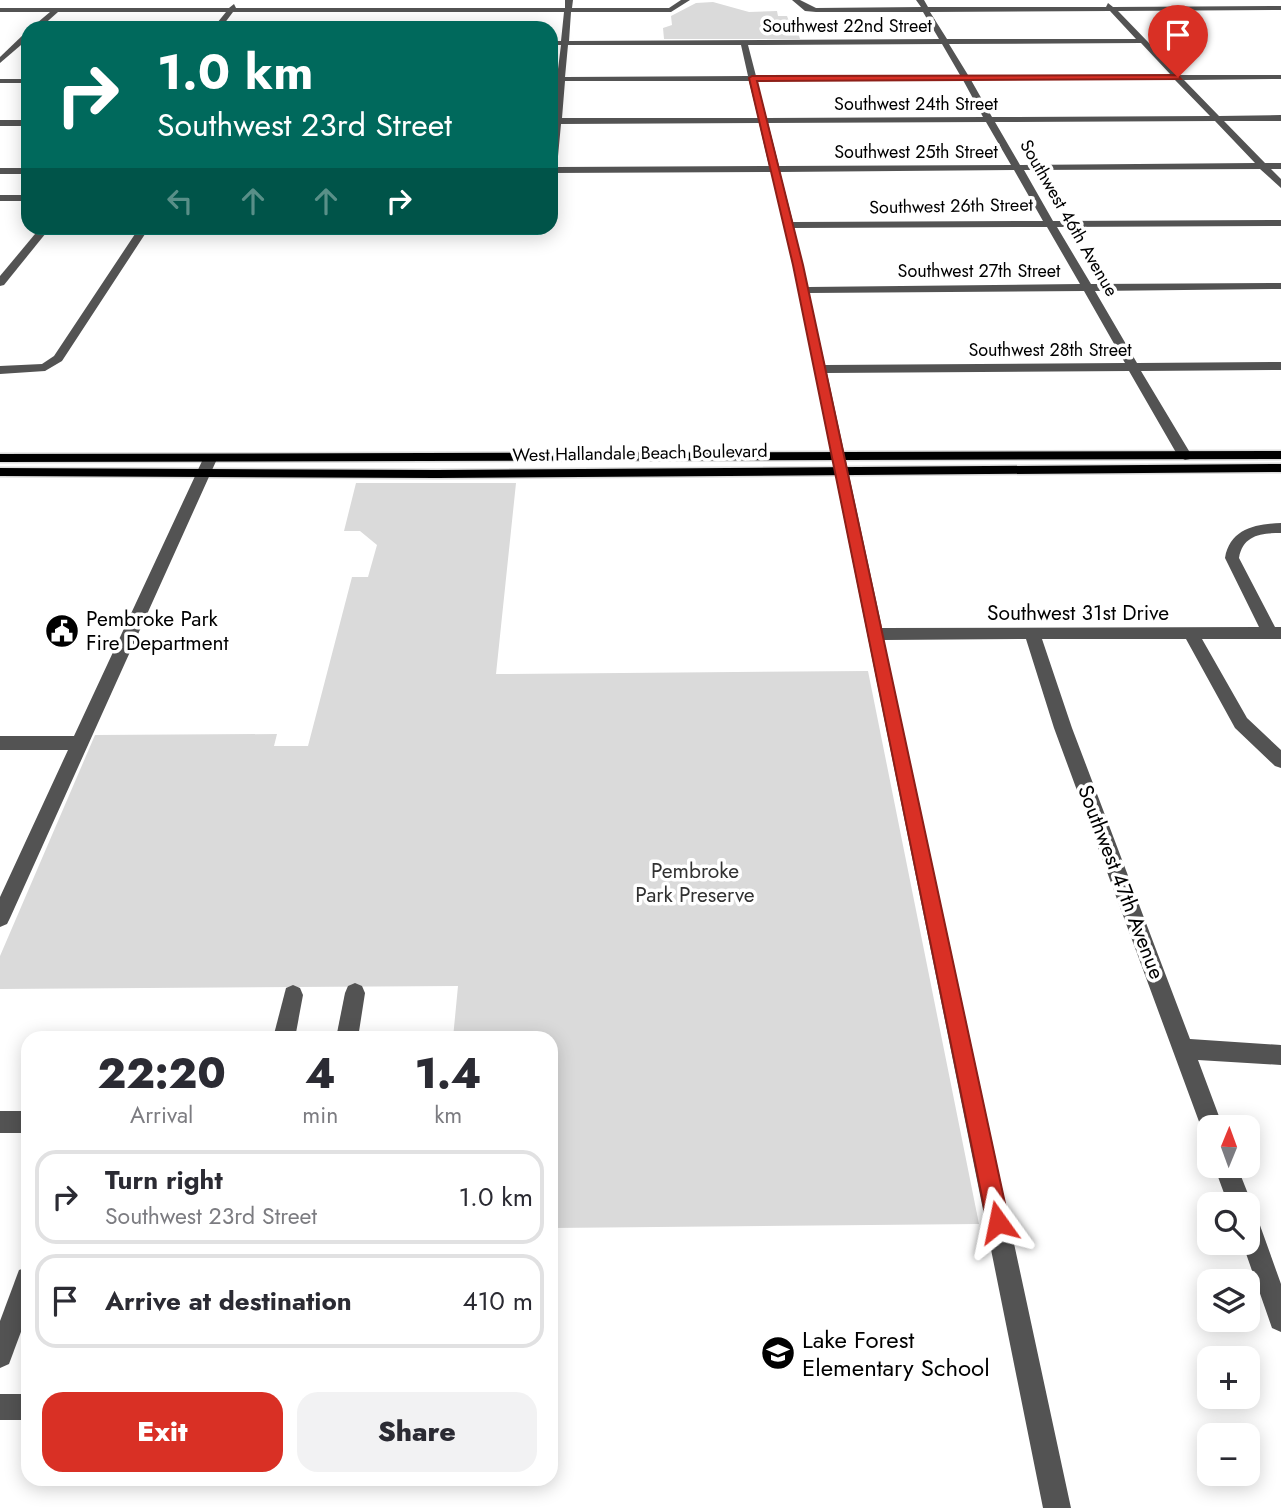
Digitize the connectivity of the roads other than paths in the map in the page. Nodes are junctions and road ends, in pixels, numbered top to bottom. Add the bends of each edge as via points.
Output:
1 (69, 0) edge
2 (238, 0) edge
3 (403, 0) edge
4 (569, 0) edge
5 (686, 0) edge
6 (796, 0) edge
7 (920, 0) edge
8 (1103, 0) edge
9 (1281, 8) edge
10 (1111, 9) junction
11 (0, 10) edge
12 (568, 10) junction
13 (925, 10) junction
14 (56, 11) junction
15 (229, 11) junction
16 (397, 15) junction
17 (47, 21) edge
18 (222, 21) edge
19 (1144, 41) junction
20 (21, 42) edge
21 (945, 42) junction
22 (558, 43) edge
23 (565, 43) junction
24 (744, 43) junction
25 (21, 47) edge
26 (0, 63) edge
27 (558, 71) edge
28 (1178, 77) junction
29 (1281, 77) edge
30 (752, 78) junction
31 (965, 78) junction
32 (558, 79) edge
33 (0, 81) edge
34 (21, 81) edge
35 (1217, 118) junction
36 (1281, 118) edge
37 (989, 119) junction
38 (761, 120) junction
39 (558, 121) edge
40 (0, 123) edge
41 (21, 123) edge
42 (1263, 166) junction
43 (1281, 166) edge
44 (1017, 167) junction
45 (776, 168) junction
46 (558, 170) edge
47 (21, 171) edge
48 (0, 172) edge
49 (1281, 185) edge
50 (0, 198) edge
51 (21, 198) edge
52 (1049, 223) junction
53 (1281, 223) edge
54 (789, 225) junction
55 (39, 235) edge
56 (139, 235) edge
57 (0, 283) edge
58 (1281, 286) edge
59 (1087, 287) junction
60 (803, 290) junction
61 (1133, 366) junction
62 (1281, 366) edge
63 (820, 369) junction
64 (0, 370) edge
65 (1281, 455) edge
66 (1185, 456) junction
67 (0, 458) edge
68 (401, 459) junction
69 (1281, 461) edge
70 (840, 464) junction
71 (207, 466) junction
72 (1281, 468) edge
73 (1196, 469) junction
74 (1060, 470) junction
75 (0, 472) edge
76 (437, 474) junction
77 (1277, 528) edge
78 (1191, 633) junction
79 (1275, 633) edge
80 (876, 634) junction
81 (1033, 635) junction
82 (0, 743) edge
83 (79, 743) junction
84 (1281, 761) edge
85 (0, 919) edge
86 (355, 993) dead end
87 (293, 995) dead end
88 (285, 1031) edge
89 (348, 1031) edge
90 (1184, 1049) junction
91 (1281, 1055) edge
92 (1208, 1115) edge
93 (0, 1122) edge
94 (21, 1122) edge
95 (1258, 1255) edge
96 (21, 1298) edge
97 (1281, 1319) edge
98 (0, 1354) edge
99 (0, 1407) edge
100 (21, 1407) edge
101 (1057, 1508) edge

1 - 14 street
2 - 15 street
3 - 16 street
4 - 12 street
5 - 12 street via 671,10
6 - 13 street via 816,10
7 - 13 street, Southwest 46th Avenue
8 - 10 street
9 - 10 street
10 - 13 street
10 - 19 street
11 - 14 street
12 - 16 street
12 - 23 street
13 - 21 street, Southwest 46th Avenue
14 - 15 street
14 - 17 street
15 - 16 street
15 - 18 street
19 - 21 street, Southwest 22nd Street
19 - 28 street
20 - 26 street
21 - 24 street, Southwest 22nd Street
21 - 31 street, Southwest 46th Avenue
22 - 23 street, Southwest 22nd Street
23 - 24 street, Southwest 22nd Street
23 - 27 street
24 - 30 street
25 - 26 street
28 - 29 street
28 - 31 street
28 - 35 street
30 - 31 street
30 - 32 street
30 - 38 street
31 - 37 street, Southwest 46th Avenue
33 - 34 street
35 - 36 street, Southwest 24th Street
35 - 37 street, Southwest 24th Street
35 - 42 street
37 - 38 street, Southwest 24th Street
37 - 44 street, Southwest 46th Avenue
38 - 39 street, Southwest 24th Street
38 - 45 street
40 - 41 street
42 - 43 street, Southwest 25th Street
42 - 44 street, Southwest 25th Street
42 - 49 street
44 - 45 street, Southwest 25th Street
44 - 52 street, Southwest 46th Avenue
45 - 46 street, Southwest 25th Street
45 - 54 street
47 - 48 street
50 - 51 street
52 - 53 street, Southwest 26th Street
52 - 54 street, Southwest 26th Street
52 - 59 street, Southwest 46th Avenue
54 - 60 street
55 - 57 street
56 - 64 street via 58,358 45,367
58 - 59 street, Southwest 27th Street
59 - 60 street, Southwest 27th Street
59 - 61 street, Southwest 46th Avenue
60 - 63 street
61 - 62 street, Southwest 28th Street
61 - 63 street, Southwest 28th Street
61 - 66 street, Southwest 46th Avenue
63 - 70 street
65 - 66 main road, West Hallandale Beach Boulevard
66 - 70 main road, West Hallandale Beach Boulevard
66 - 74 main road via 1163,463 1083,464
67 - 71 main road, West Hallandale Beach Boulevard
68 - 70 main road, West Hallandale Beach Boulevard
68 - 71 main road, West Hallandale Beach Boulevard
68 - 76 main road
69 - 73 main road via 1210,461
70 - 74 main road, West Hallandale Beach Boulevard
70 - 76 main road, West Hallandale Beach Boulevard
70 - 80 street
71 - 75 main road, West Hallandale Beach Boulevard
71 - 76 main road, West Hallandale Beach Boulevard
71 - 83 street
72 - 73 main road, West Hallandale Beach Boulevard
73 - 74 main road, West Hallandale Beach Boulevard
77 - 79 street via 1239,538 1232,558
78 - 79 street, Southwest 31st Drive
78 - 81 street, Southwest 31st Drive
78 - 84 street via 1241,723
80 - 81 street, Southwest 31st Drive
80 - 101 street
81 - 90 street, Southwest 47th Avenue via 1063,728
82 - 83 street
83 - 85 street
86 - 89 street
87 - 88 street
90 - 91 street
90 - 92 street, Southwest 47th Avenue
93 - 94 street
95 - 97 street
96 - 98 street
99 - 100 street

